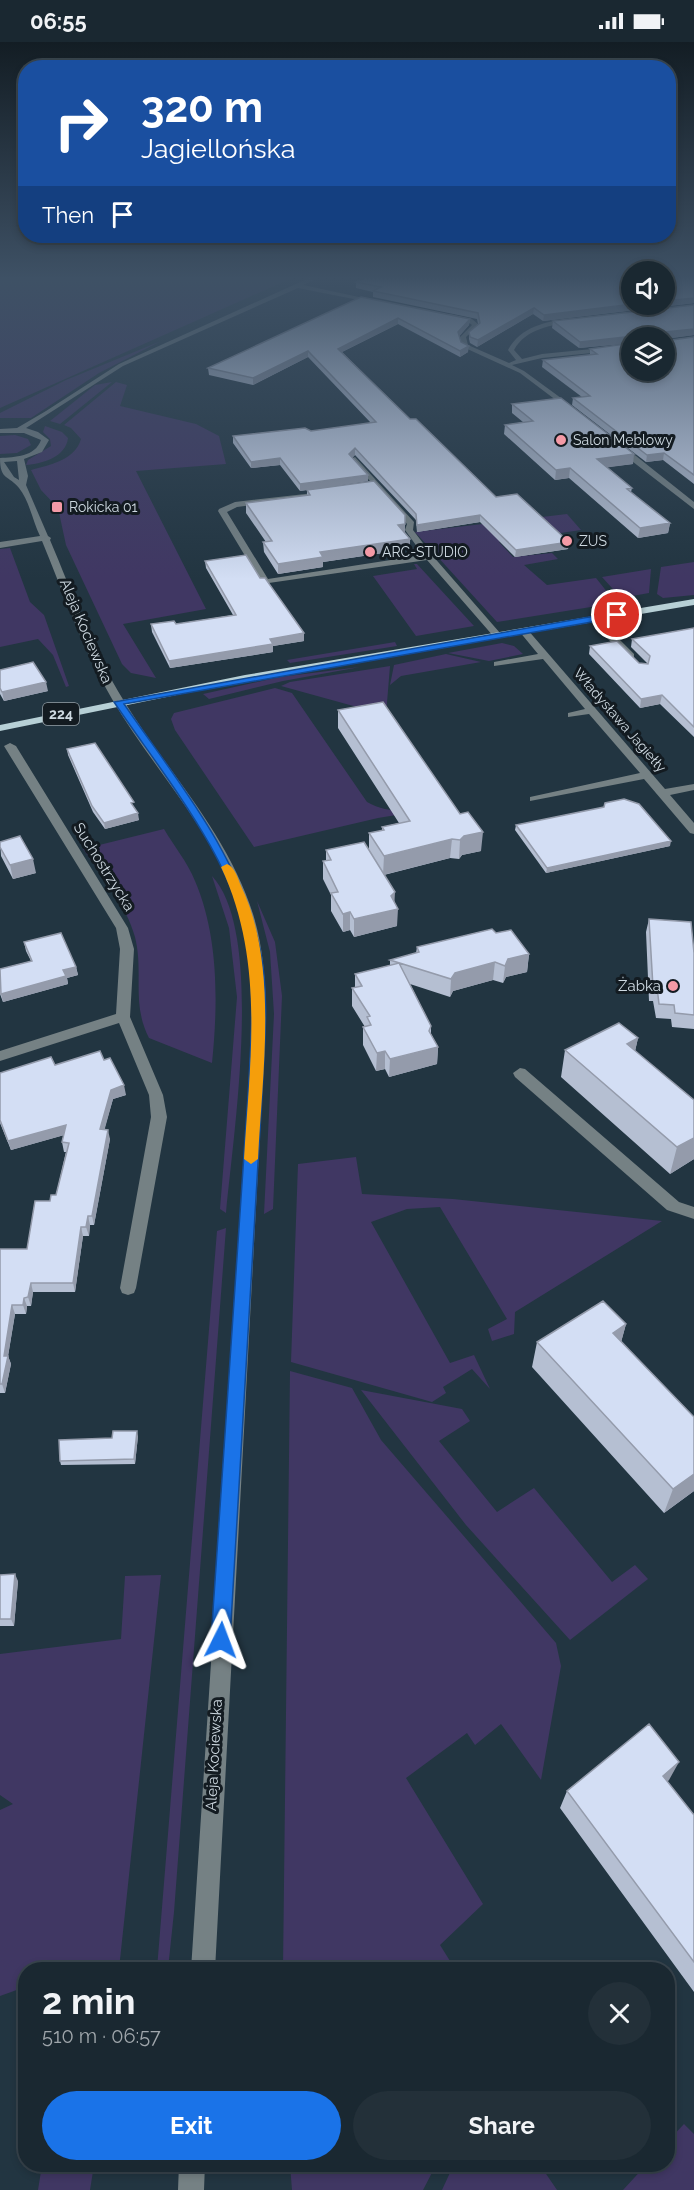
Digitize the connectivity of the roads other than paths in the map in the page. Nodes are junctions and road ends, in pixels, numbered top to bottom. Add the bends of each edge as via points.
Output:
1 (102, 378) edge
2 (530, 378) edge
3 (49, 414) junction
4 (580, 417) edge
5 (18, 430) junction
6 (0, 431) edge
7 (33, 432) junction
8 (607, 438) edge
9 (20, 458) junction
10 (355, 459) edge
11 (0, 461) edge
12 (22, 484) junction
13 (378, 486) junction
14 (368, 487) edge
15 (323, 493) edge
16 (694, 506) edge
17 (46, 538) junction
18 (0, 545) edge
19 (429, 557) junction
20 (694, 602) edge
21 (594, 619) junction
22 (524, 631) junction
23 (497, 635) junction
24 (545, 656) junction
25 (635, 660) edge
26 (498, 664) dead end
27 (118, 702) junction
28 (591, 711) junction
29 (572, 715) dead end
30 (0, 728) edge
31 (10, 746) dead end
32 (648, 775) junction
33 (694, 787) edge
34 (663, 793) junction
35 (534, 798) dead end
36 (694, 830) edge
37 (123, 1017) junction
38 (0, 1056) edge
39 (520, 1073) dead end
40 (694, 1213) edge
41 (128, 1288) dead end
42 (202, 1962) edge
43 (192, 2172) edge
44 (191, 2190) edge

1 - 3 street
2 - 4 street
3 - 5 street
3 - 7 street
5 - 6 street
5 - 7 street
7 - 9 street via 45,440 45,445
8 - 16 street
9 - 11 street
9 - 12 street, Aleja Kociewska
10 - 13 street
11 - 12 street, Aleja Kociewska via 11,479
12 - 17 street, Aleja Kociewska
13 - 14 street
13 - 19 street via 411,524 409,530
15 - 19 street via 235,505 222,511 265,582
17 - 18 street
17 - 27 street, Aleja Kociewska
19 - 23 street
20 - 21 main road, 224
21 - 22 main road, 224
21 - 25 street
22 - 23 main road, 224
22 - 24 street, Władysława Jagiełły
23 - 27 main road, 224
24 - 26 street
24 - 28 street, Władysława Jagiełły
27 - 30 main road, 224
27 - 42 street, Aleja Kociewska via 218,849 240,894 255,951 259,1017 255,1095
28 - 29 street
28 - 32 street, Władysława Jagiełły
31 - 37 street, Suchostrzycka via 122,928 127,949
32 - 34 street, Władysława Jagiełły
32 - 35 street
33 - 34 street
34 - 36 street, Władysława Jagiełły
37 - 38 street
37 - 41 street, Suchostrzycka via 156,1095 159,1117
39 - 40 street via 674,1206
43 - 44 street

